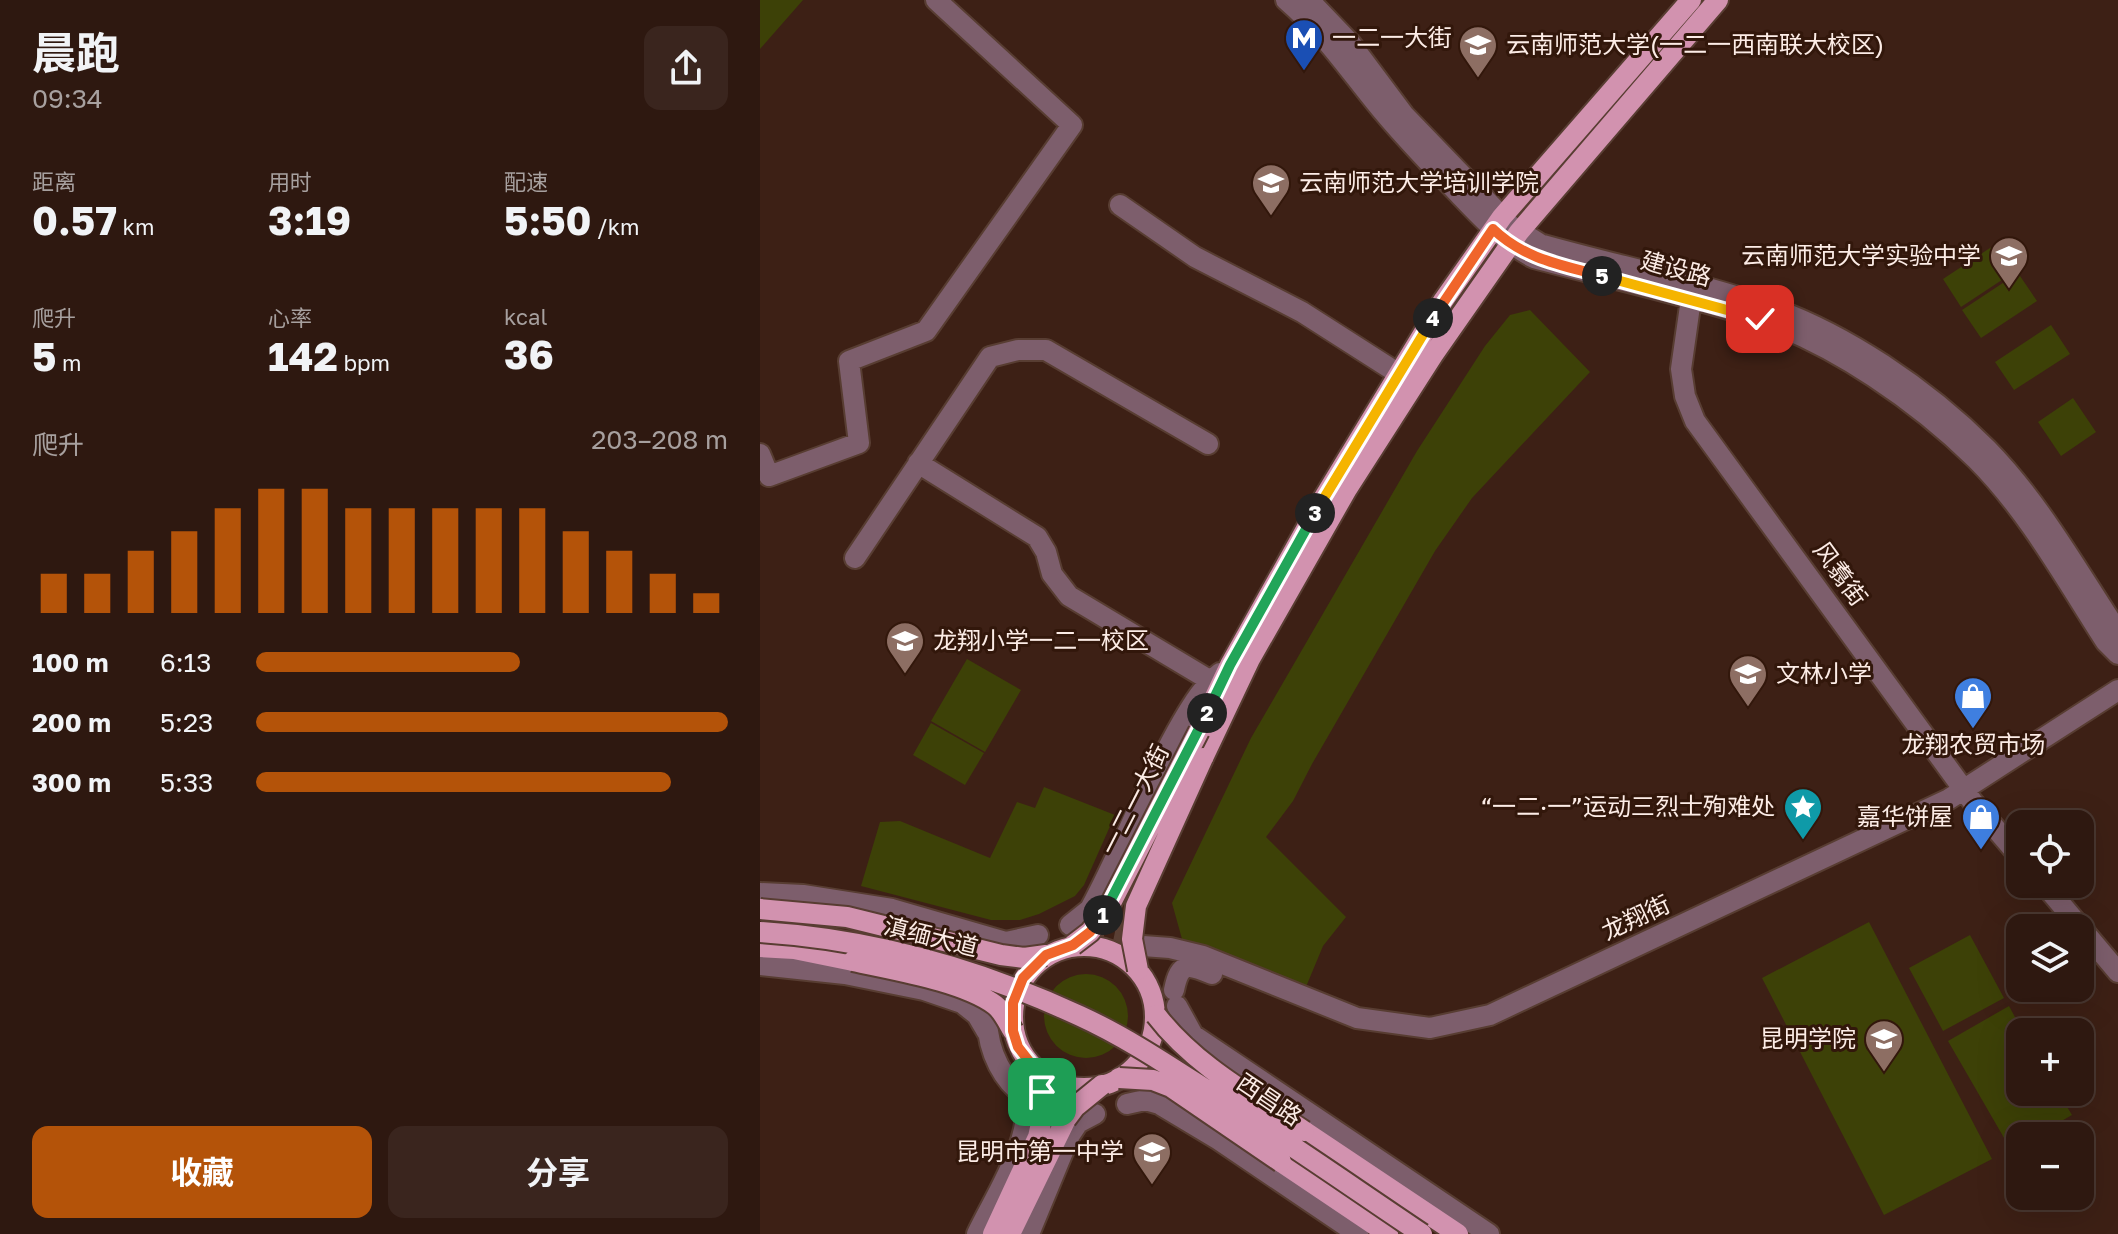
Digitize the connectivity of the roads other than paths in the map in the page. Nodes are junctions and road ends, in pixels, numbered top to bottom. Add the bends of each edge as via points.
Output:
1 (936, 0) edge
2 (1286, 0) edge
3 (1309, 0) edge
4 (1691, 0) edge
5 (1718, 0) edge
6 (1120, 205) dead end
7 (1497, 223) junction
8 (1515, 238) junction
9 (1691, 299) junction
10 (1399, 374) junction
11 (1208, 444) dead end
12 (760, 454) edge
13 (918, 463) junction
14 (855, 558) dead end
15 (2118, 632) edge
16 (2118, 654) edge
17 (1230, 665) junction
18 (1211, 681) junction
19 (2118, 690) edge
20 (2118, 703) edge
21 (1967, 796) junction
22 (2006, 841) edge
23 (760, 893) edge
24 (2056, 898) edge
25 (760, 909) edge
26 (760, 932) edge
27 (1038, 935) junction
28 (1073, 945) junction
29 (760, 947) edge
30 (1015, 952) dead end
31 (1046, 955) junction
32 (760, 965) edge
33 (1138, 970) junction
34 (2118, 972) edge
35 (1176, 1007) junction
36 (1156, 1015) junction
37 (1082, 1017) joint
38 (1013, 1031) junction
39 (1036, 1070) junction
40 (1110, 1082) junction
41 (1033, 1104) junction
42 (1080, 1116) junction
43 (977, 1234) edge
44 (993, 1234) edge
45 (1010, 1234) edge
46 (1029, 1234) edge
47 (1358, 1234) edge
48 (1388, 1234) edge
49 (1422, 1234) edge
50 (1458, 1234) edge
51 (1489, 1234) edge

1 - 12 street via 1072,125 926,331 849,361 859,443 769,476
2 - 7 street, 建设路 via 1321,32 1409,142
3 - 7 street, 建设路
4 - 7 main road, 一二一大街
5 - 8 main road, 一二一大街
6 - 10 street via 1195,257 1302,312
7 - 8 street, 建设路
7 - 10 main road, 一二一大街
8 - 9 street, 建设路 via 1534,258
8 - 15 street, 建设路 via 1766,305 1851,344 1920,391 1987,449 2037,510
8 - 33 main road, 一二一大街, bridge via 1347,489 1250,659 1136,906 1132,939
9 - 16 street, 建设路 via 1760,319 1843,357 1911,403 1976,460 2025,519
9 - 21 street, 风翥街 via 1681,369 1695,421
10 - 17 main road, 一二一大街
11 - 13 street via 1046,350 1018,350 990,357
13 - 14 street
13 - 18 street via 1037,537 1052,574 1069,596
17 - 18 street
17 - 28 main road, 一二一大街, bridge via 1109,907
18 - 27 street via 1169,745 1090,909 1078,924
19 - 21 street, 龙翔街
20 - 21 street, 龙翔街
21 - 22 street, 风翥街
21 - 35 street, 龙翔街 via 1497,1025 1434,1039 1354,1029 1192,966 1177,974
21 - 35 street, 龙翔街 via 1949,799 1490,1015 1430,1028 1357,1018 1203,956 1142,945 1159,961
23 - 27 street via 892,909 1006,942
24 - 34 street
25 - 31 main road, 滇缅大道, bridge via 847,917 1001,955
26 - 37 main road, 滇缅大道, bridge via 924,957
27 - 30 street
28 - 31 main road
28 - 33 main road, bridge via 1103,947
29 - 38 main road, 滇缅大道, bridge via 794,949 927,977 998,1007
31 - 38 main road, bridge via 1023,978 1013,1003
32 - 41 street via 845,974 962,1003 987,1024 997,1064
33 - 36 main road via 1149,985
35 - 51 street via 1193,1035
36 - 40 main road, bridge via 1150,1046 1134,1069
36 - 50 main road, 西昌路, bridge via 1191,1052
37 - 49 main road, 西昌路, bridge via 1162,1061
38 - 39 main road
39 - 40 main road, bridge via 1070,1089
39 - 41 main road, bridge via 1042,1092
40 - 42 main road, bridge via 1075,1107
40 - 48 main road, 西昌路, bridge via 1153,1080 1171,1087
41 - 43 street via 1024,1136
41 - 44 main road via 1038,1137
42 - 45 main road
42 - 46 street
42 - 47 street via 1134,1099 1159,1104

